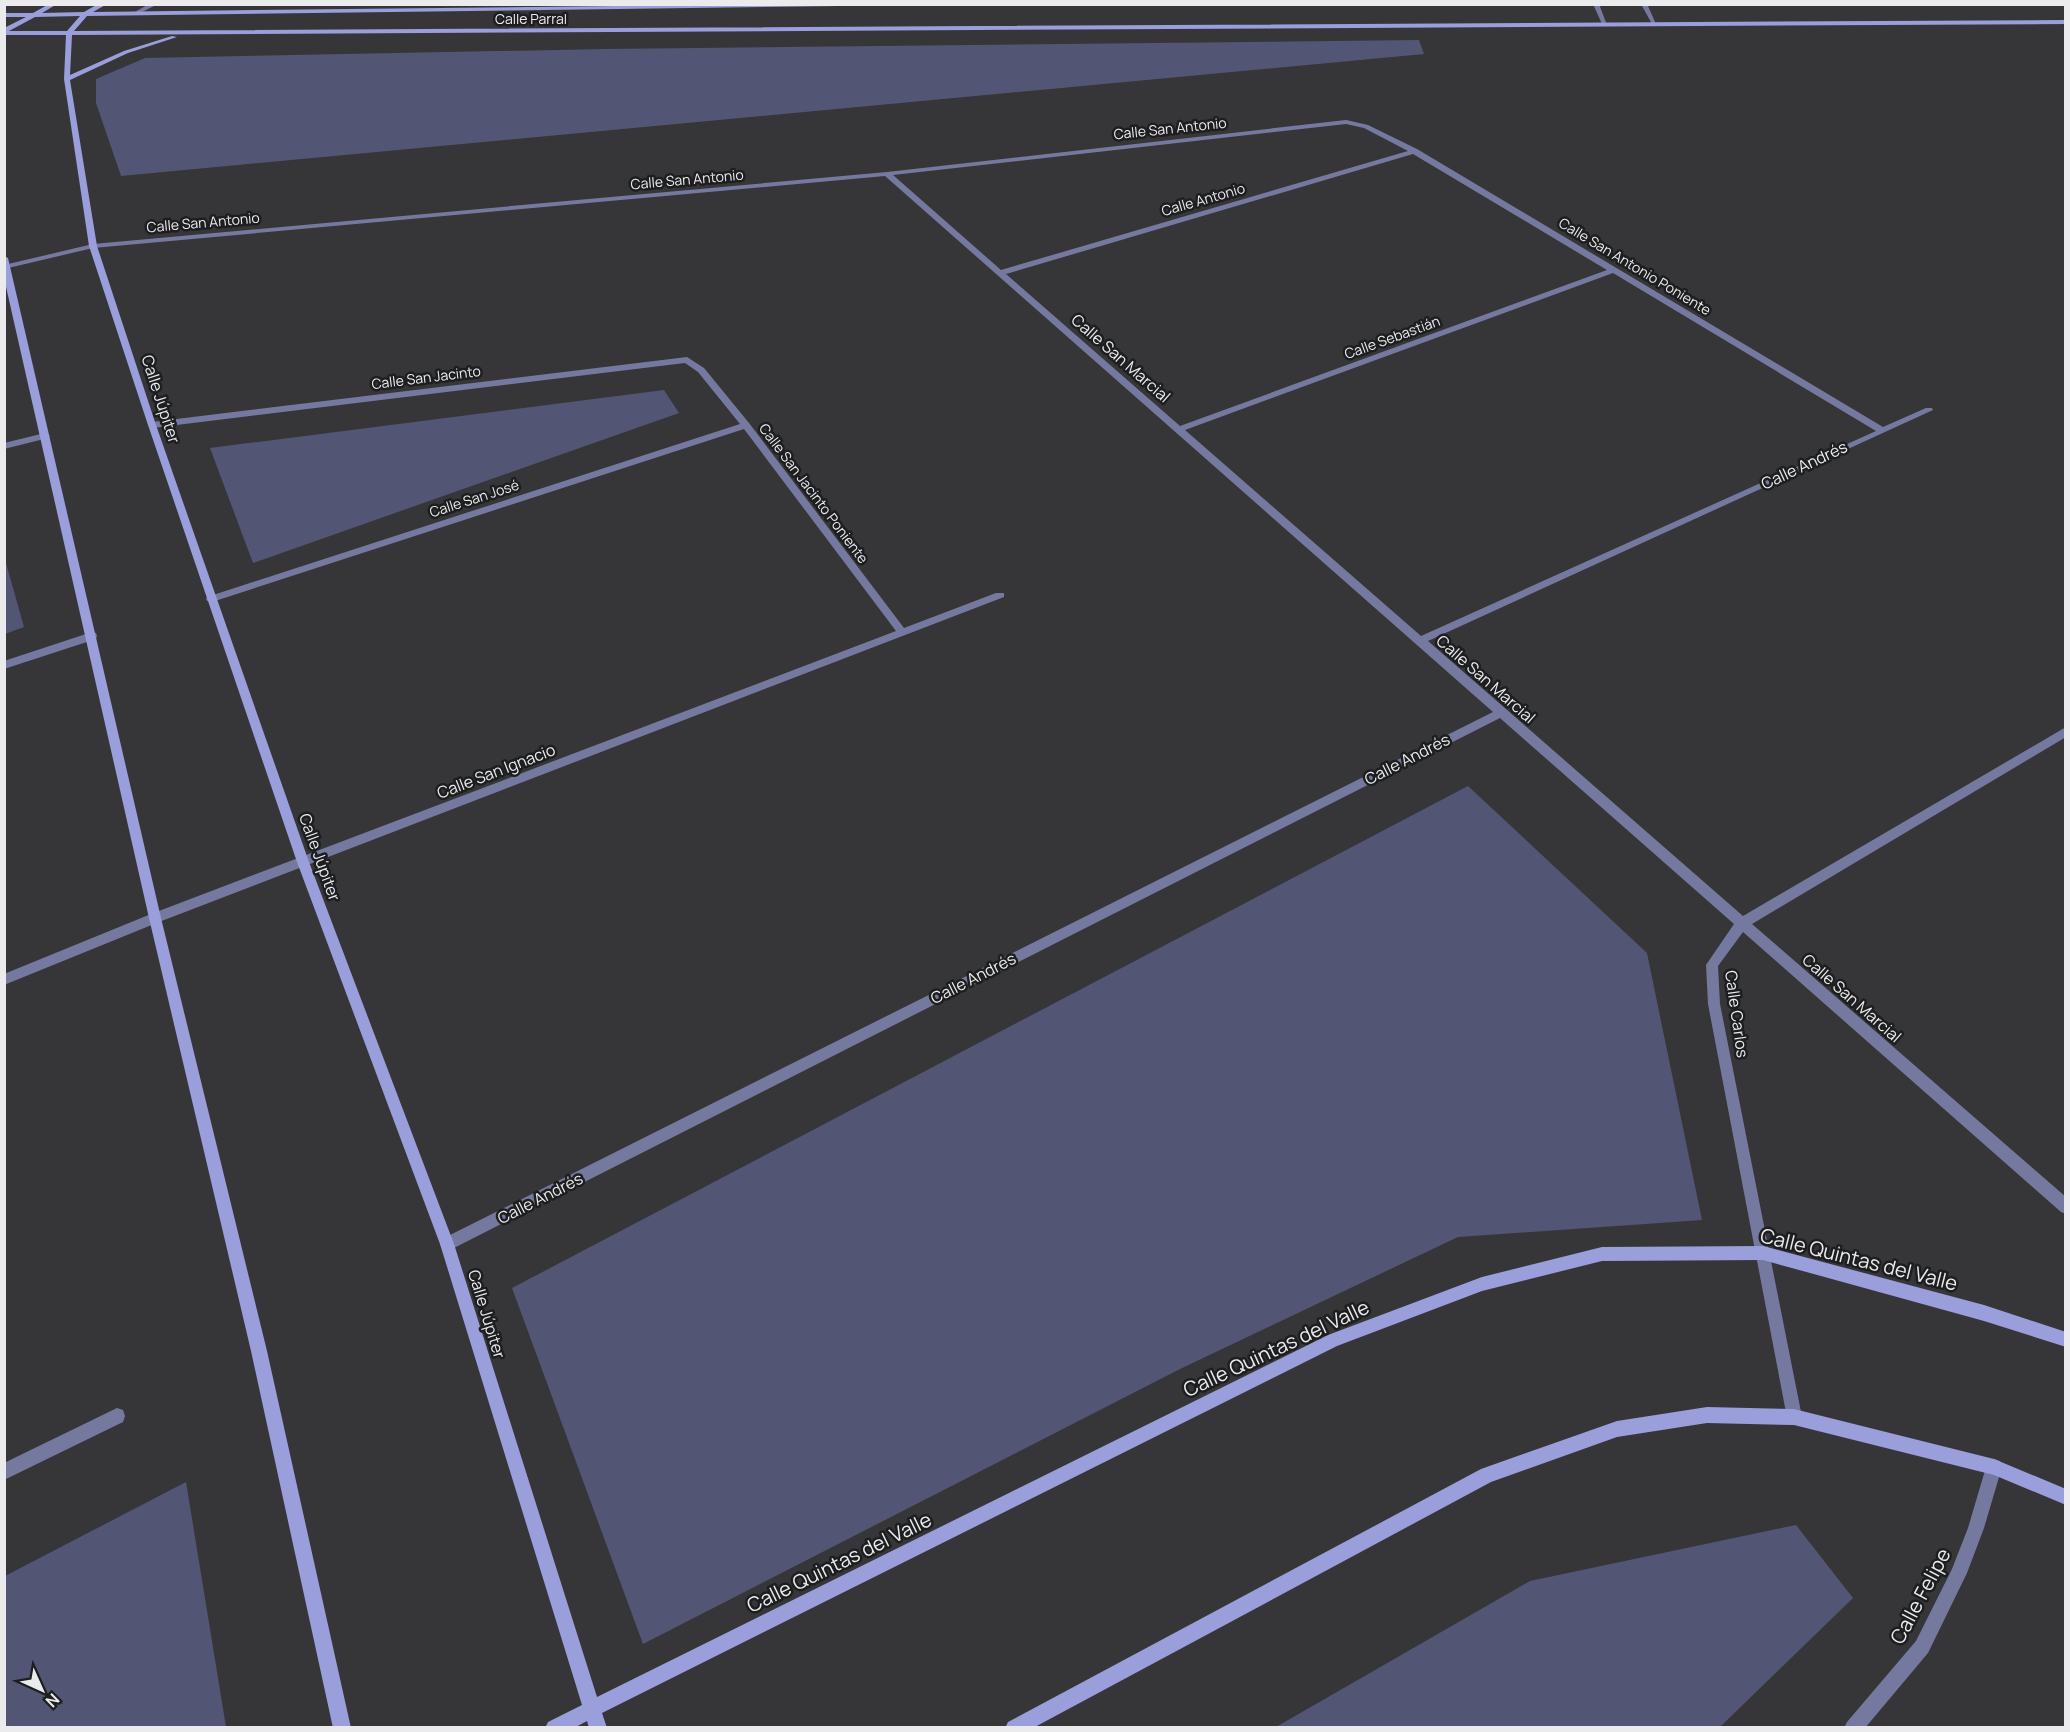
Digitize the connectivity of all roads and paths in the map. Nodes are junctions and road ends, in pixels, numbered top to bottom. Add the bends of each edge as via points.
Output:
1 (54, 4) edge
2 (104, 4) edge
3 (155, 4) edge
4 (988, 4) edge
5 (1596, 4) edge
6 (1644, 4) edge
7 (745, 6) edge
8 (473, 7) edge
9 (136, 13) junction
10 (85, 14) junction
11 (4, 15) edge
12 (33, 15) junction
13 (2066, 22) edge
14 (1654, 23) junction
15 (1605, 24) junction
16 (4, 32) edge
17 (69, 32) junction
18 (192, 32) junction
19 (67, 79) junction
20 (1372, 129) joint
21 (1414, 151) junction
22 (887, 174) junction
23 (93, 246) junction
24 (5, 264) edge
25 (1614, 270) junction
26 (999, 273) junction
27 (701, 370) joint
28 (1929, 410) dead end
29 (152, 425) junction
30 (746, 425) junction
31 (1178, 430) junction
32 (1881, 430) junction
33 (45, 436) junction
34 (4, 446) edge
35 (1000, 595) dead end
36 (211, 599) junction
37 (903, 633) junction
38 (92, 636) junction
39 (1419, 641) junction
40 (4, 665) edge
41 (1500, 712) junction
42 (2066, 731) edge
43 (303, 862) junction
44 (155, 918) junction
45 (1741, 924) junction
46 (4, 980) edge
47 (2066, 1207) edge
48 (447, 1244) junction
49 (1763, 1253) junction
50 (2066, 1340) edge
51 (117, 1416) dead end
52 (1794, 1417) junction
53 (1994, 1467) junction
54 (4, 1472) edge
55 (2066, 1497) edge
56 (592, 1707) junction
57 (342, 1728) edge
58 (554, 1728) edge
59 (598, 1728) edge
60 (1014, 1728) edge
61 (1853, 1728) edge

1 - 12 street
2 - 10 street
3 - 9 street
4 - 7 street, Calle Parral
5 - 15 street
6 - 14 street
7 - 8 street, Calle Parral
8 - 9 street, Calle Parral
9 - 10 street, Calle Parral
10 - 12 street, Calle Parral
10 - 17 street
11 - 12 street, Calle Parral
12 - 16 street
13 - 14 street, Calle Parral
14 - 15 street, Calle Parral
15 - 18 street, Calle Parral
16 - 17 street, Calle Parral
17 - 18 street, Calle Parral
17 - 19 street, Calle Júpiter
18 - 19 street via 151,43
19 - 23 street, Calle Júpiter
20 - 21 street, Calle San Antonio Poniente
20 - 22 street, Calle San Antonio via 1346,122
21 - 25 street, Calle San Antonio Poniente
21 - 26 street, Calle Antonio
22 - 23 street, Calle San Antonio
22 - 26 street, Calle San Marcial
23 - 24 street, Calle San Antonio
23 - 29 street, Calle Júpiter
24 - 33 street
25 - 31 street, Calle Sebastián
25 - 32 street, Calle San Antonio Poniente
26 - 31 street, Calle San Marcial
27 - 29 street, Calle San Jacinto via 687,360 678,360
27 - 30 street, Calle San Jacinto Poniente
28 - 32 street, Calle Andrés
29 - 36 street, Calle Júpiter
30 - 36 street, Calle San José
30 - 37 street, Calle San Jacinto Poniente
31 - 39 street, Calle San Marcial
32 - 39 street, Calle Andrés
33 - 34 street
33 - 38 street
35 - 37 street, Calle San Ignacio
36 - 43 street, Calle Júpiter
37 - 43 street, Calle San Ignacio
38 - 40 street
38 - 44 street
39 - 41 street, Calle San Marcial
41 - 45 street, Calle San Marcial
41 - 48 street, Calle Andrés
42 - 45 street, Calle Carlos
43 - 44 street, Calle San Ignacio
43 - 48 street, Calle Júpiter
44 - 46 street, Calle San Ignacio
44 - 57 street via 259,1351
45 - 47 street, Calle San Marcial
45 - 49 street, Calle Carlos via 1712,965 1712,975 1714,1004
48 - 56 street, Calle Júpiter
49 - 50 street, Calle Quintas del Valle via 1984,1313
49 - 52 street, Calle Carlos
49 - 56 street, Calle Quintas del Valle via 1602,1254 1482,1284 1333,1340
51 - 54 street
52 - 53 street
52 - 60 street via 1707,1415 1617,1429 1487,1475
53 - 55 street
53 - 61 street, Calle Felipe via 1959,1573 1922,1647
56 - 58 street, Calle Quintas del Valle
56 - 59 street, Calle Júpiter

